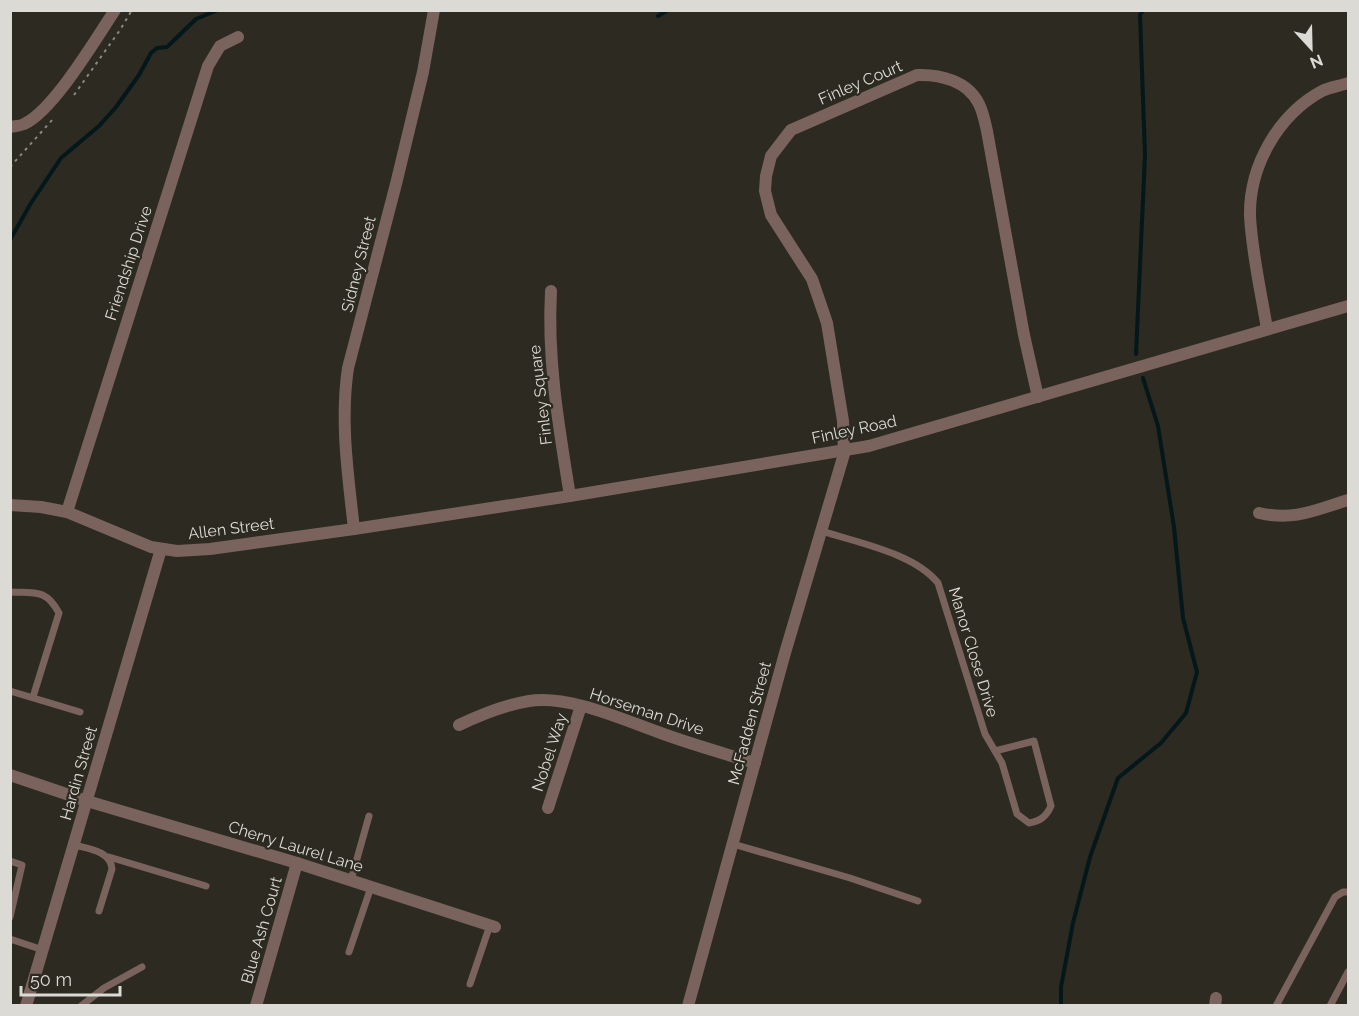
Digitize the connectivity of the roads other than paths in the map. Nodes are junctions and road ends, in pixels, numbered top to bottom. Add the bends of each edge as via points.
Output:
1 (115, 10) edge
2 (434, 10) edge
3 (238, 37) dead end
4 (1348, 83) edge
5 (10, 127) edge
6 (551, 291) dead end
7 (1348, 306) edge
8 (1267, 329) junction
9 (1038, 397) junction
10 (845, 450) junction
11 (570, 496) junction
12 (1348, 500) edge
13 (10, 505) edge
14 (67, 512) junction
15 (1259, 513) dead end
16 (354, 529) junction
17 (822, 531) junction
18 (161, 549) junction
19 (10, 592) edge
20 (10, 691) edge
21 (33, 697) junction
22 (581, 706) junction
23 (80, 712) dead end
24 (459, 725) dead end
25 (995, 751) junction
26 (755, 763) junction
27 (10, 775) edge
28 (87, 801) junction
29 (548, 808) dead end
30 (369, 816) dead end
31 (733, 844) junction
32 (74, 845) junction
33 (109, 857) junction
34 (10, 861) edge
35 (297, 863) junction
36 (351, 880) junction
37 (206, 886) dead end
38 (371, 887) junction
39 (1348, 892) edge
40 (918, 901) dead end
41 (99, 911) dead end
42 (10, 917) edge
43 (492, 926) joint
44 (10, 939) edge
45 (43, 950) junction
46 (349, 952) dead end
47 (142, 967) dead end
48 (1348, 972) edge
49 (470, 984) dead end
50 (27, 1005) edge
51 (81, 1005) edge
52 (256, 1005) edge
53 (688, 1005) edge
54 (1276, 1005) edge
55 (1330, 1005) edge

1 - 5 street via 40,113 24,124
2 - 16 street, Sidney Street via 423,72 348,368 345,449
3 - 14 street, Friendship Drive via 220,46 208,66
4 - 8 street via 1323,91 1285,121 1266,147 1253,185 1250,215
6 - 11 street, Finley Square via 551,357
7 - 8 street, Finley Road
8 - 9 street, Finley Road
9 - 10 street, Finley Road
9 - 10 street, Finley Court via 979,103 951,80 917,75 791,130 771,156 766,176 771,215 812,279 827,323
10 - 11 street, Finley Road
10 - 17 street, McFadden Street
11 - 16 street, Finley Road
12 - 15 street via 1292,517
13 - 14 street, Allen Street
14 - 18 street, Allen Street
16 - 18 street, Allen Street via 195,551
17 - 25 lane, Manor Close Drive via 913,563 938,583 985,734
17 - 26 street, McFadden Street
18 - 28 street, Hardin Street
19 - 21 lane via 37,593 51,599 59,614
20 - 21 lane
21 - 23 lane
22 - 24 street, Horseman Drive via 531,701 490,710
22 - 26 street, Horseman Drive
22 - 29 street, Nobel Way
25 - 25 lane, Manor Close Drive via 1017,814 1029,823 1048,814 1051,806 1034,741
26 - 31 street, McFadden Street
27 - 28 street, Cherry Laurel Lane
28 - 32 street, Hardin Street
28 - 35 street, Cherry Laurel Lane
30 - 36 lane
31 - 40 lane
31 - 53 street, McFadden Street
32 - 33 lane
32 - 45 street, Hardin Street
33 - 37 lane
33 - 41 lane via 112,869
34 - 42 lane via 22,865
35 - 36 street, Cherry Laurel Lane
35 - 52 street, Blue Ash Court
36 - 38 street, Cherry Laurel Lane
38 - 43 street, Cherry Laurel Lane
38 - 46 lane
39 - 54 lane via 1335,897
43 - 49 lane
44 - 45 lane
45 - 50 street, Hardin Street
47 - 51 lane
48 - 55 lane

